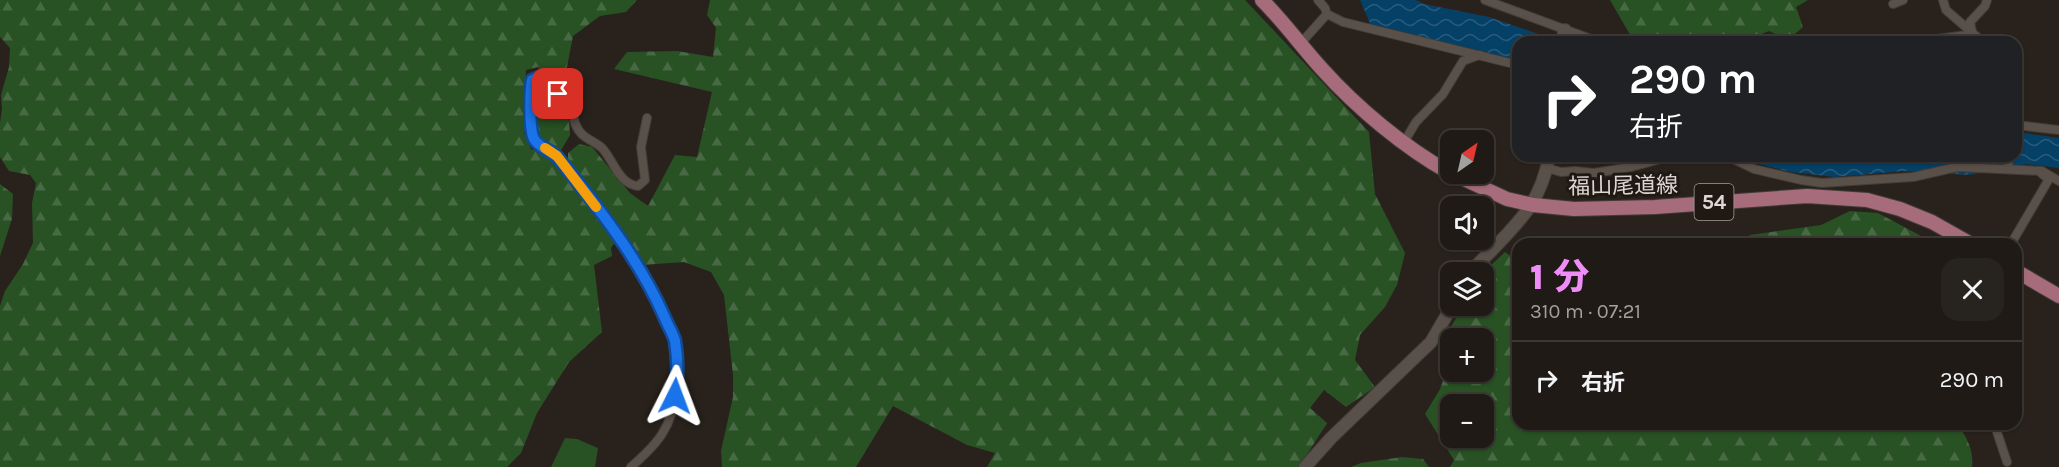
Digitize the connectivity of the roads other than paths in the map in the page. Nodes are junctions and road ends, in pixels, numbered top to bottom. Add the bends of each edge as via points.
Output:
1 (1263, 0) edge
2 (1318, 0) edge
3 (1485, 0) edge
4 (1903, 0) edge
5 (1943, 0) edge
6 (1987, 0) edge
7 (1507, 4) edge
8 (1893, 4) dead end
9 (1327, 14) junction
10 (1565, 30) junction
11 (1972, 32) junction
12 (1563, 36) edge
13 (1582, 36) edge
14 (1959, 36) edge
15 (1976, 36) edge
16 (1301, 44) junction
17 (1479, 55) junction
18 (1512, 63) edge
19 (647, 118) dead end
20 (2022, 125) edge
21 (2059, 130) edge
22 (1404, 142) junction
23 (1548, 162) edge
24 (1652, 162) edge
25 (1739, 162) edge
26 (2009, 162) edge
27 (1440, 165) edge
28 (2008, 169) junction
29 (2042, 171) junction
30 (2059, 181) edge
31 (1822, 183) junction
32 (1475, 184) edge
33 (1807, 196) junction
34 (1533, 205) junction
35 (1960, 238) edge
36 (2015, 238) edge
37 (1482, 262) edge
38 (2022, 274) edge
39 (2059, 296) edge
40 (1446, 316) edge
41 (1997, 430) edge
42 (2007, 462) dead end
43 (631, 467) edge
44 (1305, 467) edge

1 - 16 main road, 福山尾道線 / 54
2 - 9 street
3 - 7 street
4 - 8 street
5 - 11 street via 1946,10
6 - 11 street via 1970,22
7 - 10 street
9 - 16 street
9 - 17 street via 1343,22
10 - 12 street
10 - 13 street
11 - 14 street
11 - 15 street
16 - 22 main road, 福山尾道線 / 54 via 1360,106
17 - 18 street
17 - 22 street via 1463,61 1443,94 1416,122
19 - 43 street via 641,147 645,180 638,186 630,185 602,148 579,131 570,100 543,80 532,80 531,133 557,156 622,241 657,299 675,340 677,381 669,420 654,445
20 - 21 street
22 - 27 main road, 福山尾道線 / 54
23 - 24 street via 1561,172 1594,173
23 - 34 street
25 - 31 street via 1754,169
26 - 28 street
28 - 29 street
28 - 31 street via 1957,167 1913,177
29 - 30 street
29 - 36 street via 2049,179
31 - 33 street
32 - 34 main road, 福山尾道線 / 54 via 1507,199
33 - 34 main road, 福山尾道線 / 54 via 1655,207 1574,209
33 - 35 main road, 福山尾道線 / 54 via 1867,200 1900,209
34 - 37 street
38 - 39 main road
40 - 44 street via 1426,347
41 - 42 street

